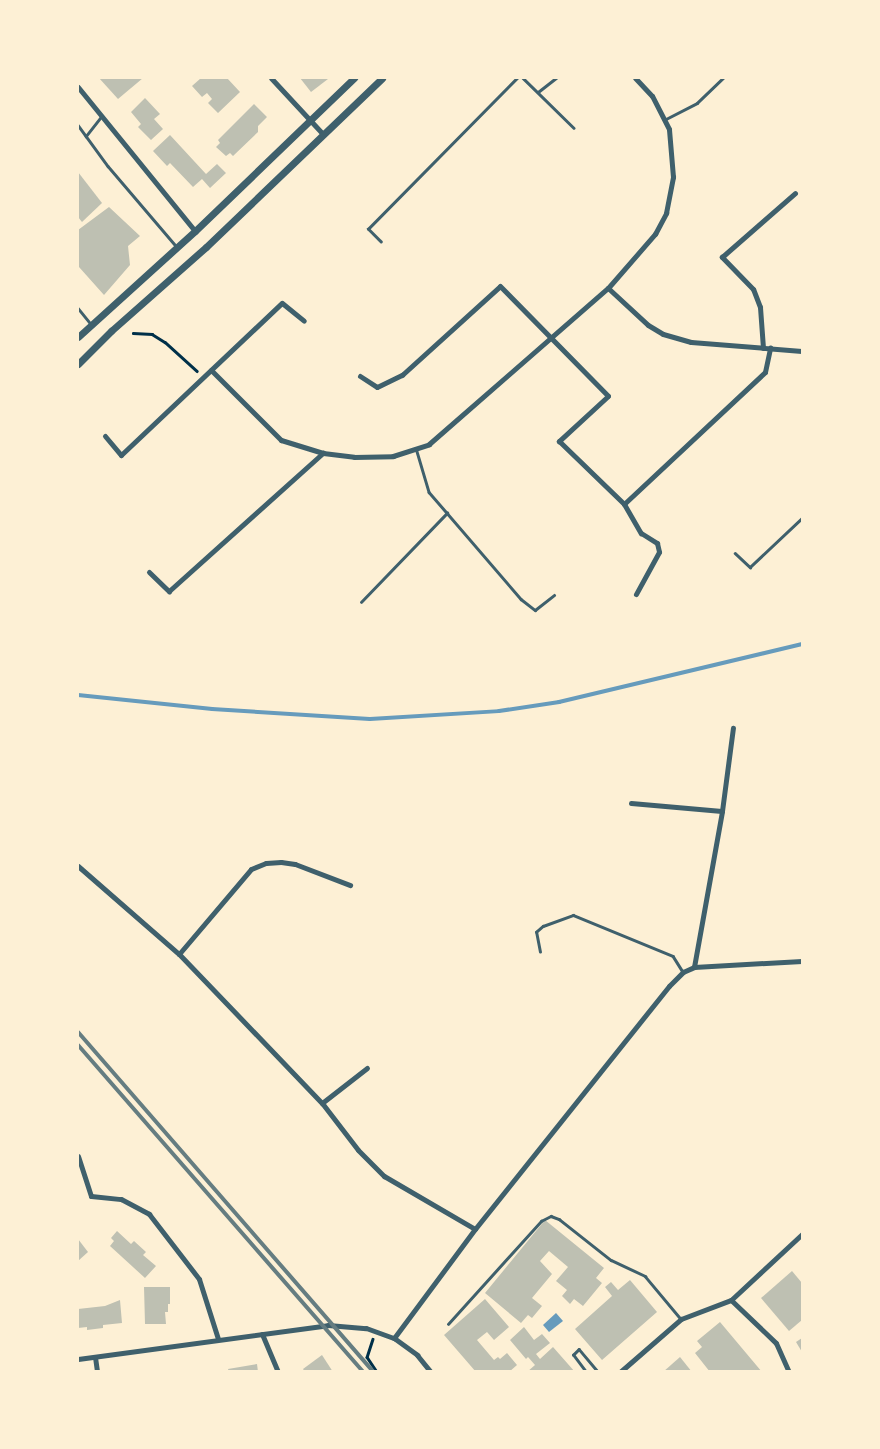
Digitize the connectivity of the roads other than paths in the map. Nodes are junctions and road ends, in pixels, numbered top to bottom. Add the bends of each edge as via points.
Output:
1 (271, 78) edge
2 (354, 78) edge
3 (382, 78) edge
4 (517, 78) edge
5 (523, 78) edge
6 (556, 78) edge
7 (635, 78) edge
8 (723, 78) edge
9 (78, 87) edge
10 (538, 92) junction
11 (102, 116) junction
12 (310, 119) junction
13 (664, 120) junction
14 (78, 125) edge
15 (574, 128) dead end
16 (322, 133) junction
17 (86, 136) junction
18 (795, 193) dead end
19 (195, 231) junction
20 (382, 242) dead end
21 (177, 247) junction
22 (608, 288) junction
23 (78, 308) edge
24 (304, 321) dead end
25 (91, 324) junction
26 (78, 337) edge
27 (551, 338) junction
28 (763, 348) junction
29 (770, 348) junction
30 (802, 351) edge
31 (78, 364) edge
32 (211, 370) junction
33 (360, 376) dead end
34 (105, 436) dead end
35 (416, 448) junction
36 (322, 452) junction
37 (624, 504) junction
38 (447, 513) junction
39 (802, 518) edge
40 (735, 553) dead end
41 (149, 572) dead end
42 (636, 594) dead end
43 (554, 595) dead end
44 (361, 602) dead end
45 (732, 728) dead end
46 (632, 803) dead end
47 (722, 811) junction
48 (78, 866) edge
49 (350, 885) dead end
50 (540, 952) dead end
51 (179, 954) junction
52 (802, 961) edge
53 (694, 967) junction
54 (683, 972) junction
55 (367, 1068) dead end
56 (322, 1103) junction
57 (78, 1156) edge
58 (475, 1229) junction
59 (802, 1234) edge
60 (731, 1300) junction
61 (681, 1319) junction
62 (448, 1324) dead end
63 (262, 1334) junction
64 (394, 1338) junction
65 (218, 1339) junction
66 (95, 1357) junction
67 (78, 1359) edge
68 (97, 1372) edge
69 (278, 1372) edge
70 (432, 1372) edge
71 (586, 1372) edge
72 (598, 1372) edge
73 (620, 1372) edge
74 (789, 1372) edge

1 - 12 street
2 - 12 street
3 - 16 street
4 - 20 lane via 368,229
5 - 10 lane
6 - 10 lane
7 - 13 street via 652,96
8 - 13 lane via 697,103
9 - 11 street
10 - 15 lane
11 - 17 lane
11 - 19 street
12 - 16 street
12 - 19 street
13 - 22 street via 669,129 673,177 666,213 655,234
14 - 17 lane
16 - 31 street via 206,247
17 - 21 lane
18 - 28 street via 722,257 753,289 760,307
19 - 21 street
21 - 25 street
22 - 27 street
22 - 28 street via 648,326 663,334 691,342
23 - 25 lane
24 - 32 street via 282,303
25 - 26 street
27 - 33 street via 500,286 402,375 377,387
27 - 35 street via 429,444
27 - 37 street via 608,396 559,441
28 - 29 street
29 - 30 street
29 - 37 street via 765,372
32 - 34 street via 121,455
32 - 36 street via 281,440
35 - 36 street via 393,456 354,457
35 - 38 lane via 429,492
36 - 41 street via 169,591
37 - 42 street via 641,534 657,544 659,552
38 - 43 lane via 521,599 535,610
38 - 44 lane
39 - 40 lane via 750,567
45 - 47 street
46 - 47 street
47 - 53 street
48 - 51 street
49 - 51 street via 295,864 266,863 251,869
50 - 54 lane via 536,932 572,915 673,956
51 - 56 street
52 - 53 street
53 - 54 street
54 - 58 street
55 - 56 street
56 - 58 street via 358,1150 384,1176
57 - 65 street via 91,1196 121,1199 150,1214 199,1279
58 - 64 street
59 - 60 street
60 - 61 street
60 - 74 street via 776,1343
61 - 62 lane via 645,1276 611,1260 551,1216 541,1221
61 - 73 street
63 - 64 street via 328,1326 366,1328
63 - 65 street
63 - 69 street
64 - 70 street via 417,1355
65 - 66 street
66 - 67 street
66 - 68 street
71 - 72 lane via 573,1355 579,1349

